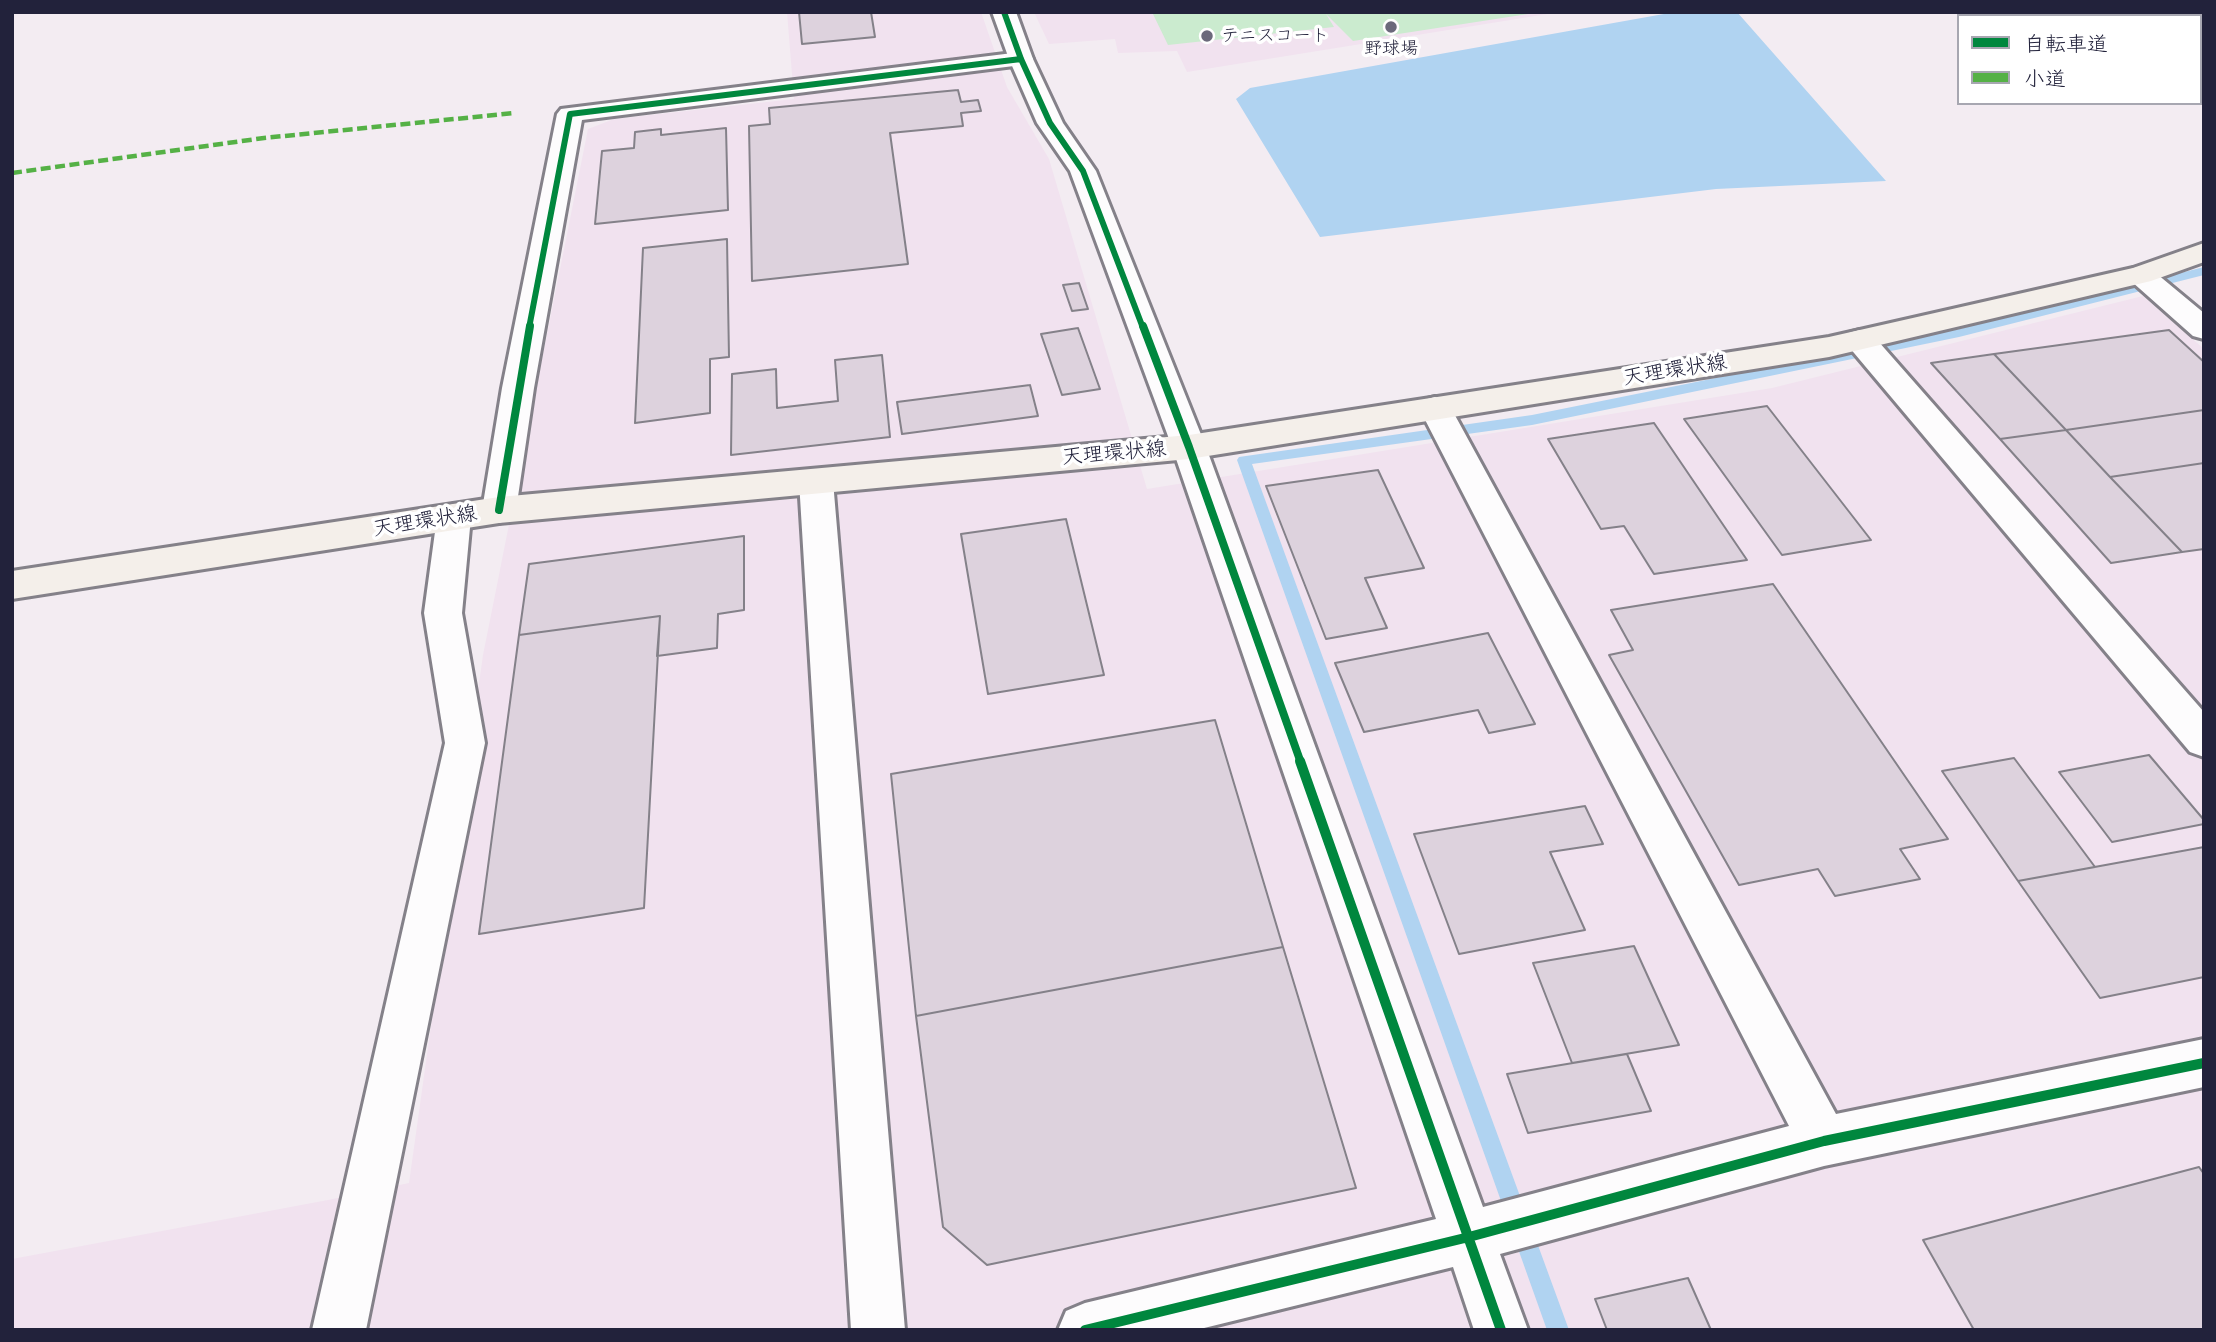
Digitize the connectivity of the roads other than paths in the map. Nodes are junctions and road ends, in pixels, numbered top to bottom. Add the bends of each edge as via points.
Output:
1 (1004, 12) edge
2 (1021, 59) junction
3 (2204, 252) edge
4 (2140, 275) junction
5 (2204, 329) edge
6 (1860, 340) junction
7 (1434, 408) junction
8 (1189, 447) junction
9 (816, 481) junction
10 (499, 510) junction
11 (454, 517) junction
12 (12, 585) edge
13 (2204, 740) edge
14 (2204, 1063) edge
15 (1825, 1141) junction
16 (1469, 1237) junction
17 (339, 1330) edge
18 (878, 1330) edge
19 (1085, 1330) edge
20 (1501, 1330) edge

1 - 2 street
2 - 8 street via 1050,123 1083,171
2 - 10 street via 570,114
3 - 4 main road, 天理環状線
4 - 5 street
4 - 6 main road, 天理環状線
6 - 7 main road, 天理環状線
6 - 13 street
7 - 8 main road, 天理環状線
7 - 15 street
8 - 9 main road, 天理環状線
8 - 16 street
9 - 10 main road, 天理環状線
9 - 18 street
10 - 11 main road, 天理環状線
11 - 12 main road, 天理環状線
11 - 17 street via 443,613 464,743
14 - 15 street
15 - 16 street
16 - 19 street
16 - 20 street

